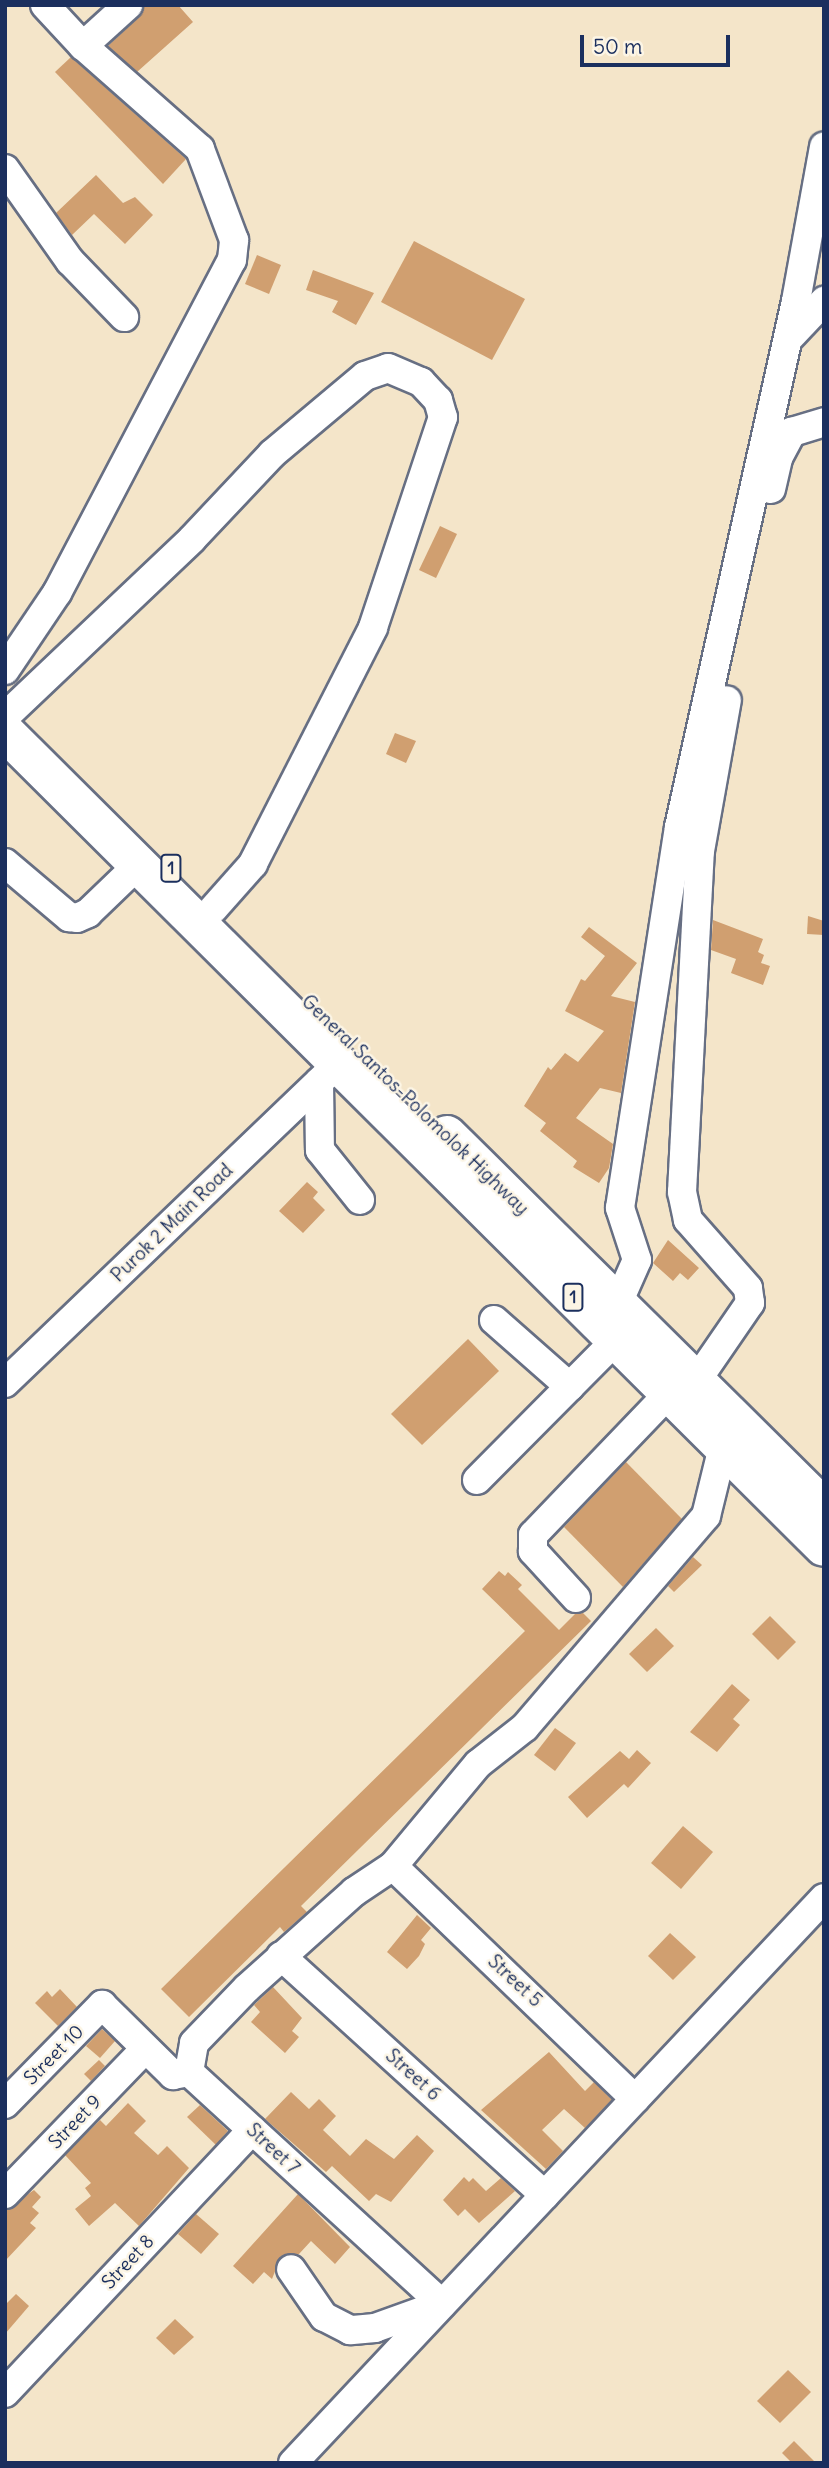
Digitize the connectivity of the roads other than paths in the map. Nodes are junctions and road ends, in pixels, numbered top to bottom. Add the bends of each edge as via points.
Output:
1 (46, 5) edge
2 (128, 5) edge
3 (83, 46) junction
4 (824, 147) edge
5 (5, 169) edge
6 (824, 301) edge
7 (124, 317) dead end
8 (786, 342) junction
9 (824, 422) edge
10 (5, 670) edge
11 (8, 715) edge
12 (5, 863) edge
13 (139, 864) junction
14 (213, 909) junction
15 (329, 1073) junction
16 (360, 1200) dead end
17 (494, 1320) dead end
18 (617, 1321) junction
19 (5, 1383) edge
20 (570, 1387) junction
21 (682, 1393) junction
22 (723, 1447) junction
23 (477, 1480) dead end
24 (824, 1508) edge
25 (824, 1547) edge
26 (576, 1598) dead end
27 (393, 1866) junction
28 (824, 1898) edge
29 (281, 1955) dead end
30 (102, 2005) joint
31 (144, 2050) junction
32 (189, 2072) junction
33 (635, 2099) junction
34 (5, 2104) edge
35 (251, 2130) junction
36 (5, 2194) edge
37 (545, 2195) junction
38 (291, 2269) dead end
39 (442, 2304) junction
40 (5, 2393) edge
41 (293, 2463) edge

1 - 3 street
2 - 3 street
3 - 10 street via 200,149 234,240 232,260 57,593
4 - 8 street
5 - 7 street via 70,261
6 - 8 street
8 - 18 street via 679,827 620,1208 637,1260
9 - 21 street via 792,432 778,458 704,821 690,1011 684,1206 695,1231 748,1288 750,1303
11 - 13 highway, 1
11 - 14 highway, General Santos-Polomolok Highway / 1
11 - 14 street via 192,539 272,454 365,376 388,368 421,383 439,400 443,417 373,628 253,864
12 - 13 street via 69,917 77,918
13 - 15 highway, 1
14 - 18 highway, General Santos-Polomolok Highway / 1
15 - 16 street via 320,1150
15 - 18 highway, 1
15 - 19 street, Purok 2 Main Road
17 - 20 street
18 - 20 street
18 - 21 highway, General Santos-Polomolok Highway / 1
20 - 23 street
21 - 22 highway, 1
21 - 24 highway, General Santos-Polomolok Highway / 1
21 - 26 street via 533,1535 533,1551
22 - 25 highway, 1
22 - 27 street via 706,1516 525,1727 478,1764
27 - 32 street via 354,1892 247,1988 194,2043
27 - 33 street, Street 5
28 - 33 street
29 - 37 street, Street 6
30 - 31 street, Street 7
30 - 34 street, Street 10
31 - 32 street, Street 7 via 173,2075
31 - 36 street, Street 9
32 - 35 street, Street 7
33 - 37 street
35 - 39 street, Street 7
35 - 40 street, Street 8
37 - 39 street
38 - 39 street via 324,2318 350,2330 375,2328
39 - 41 street

